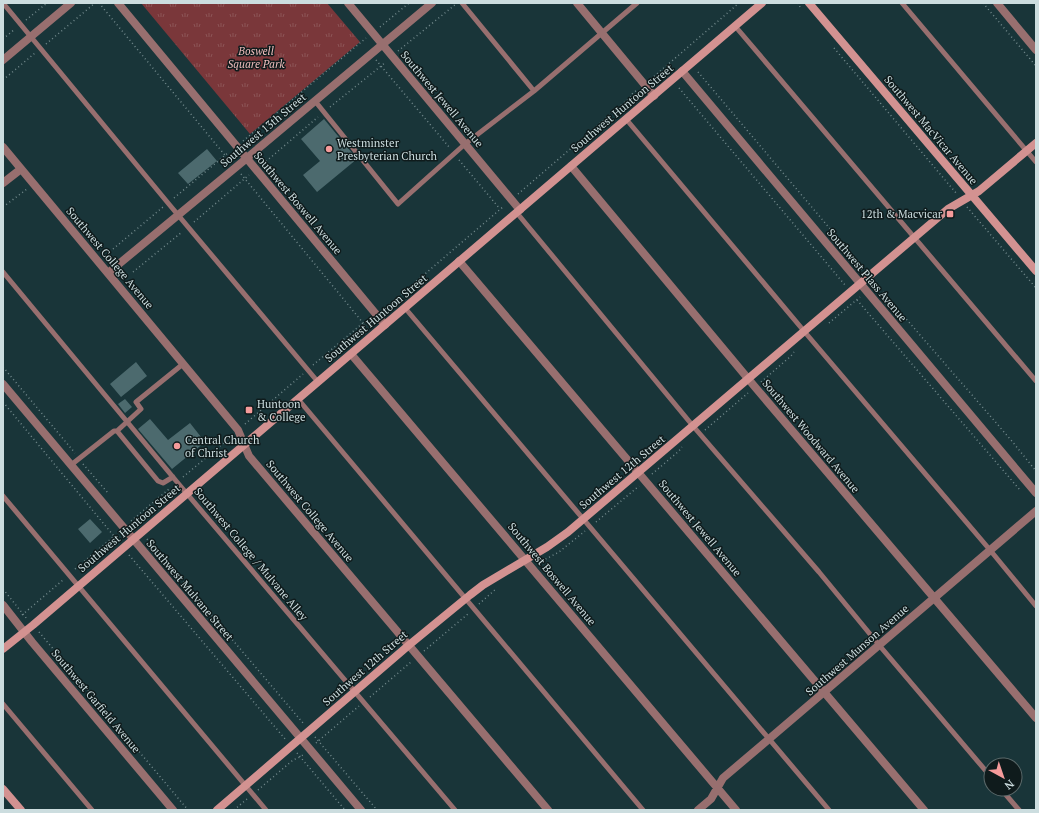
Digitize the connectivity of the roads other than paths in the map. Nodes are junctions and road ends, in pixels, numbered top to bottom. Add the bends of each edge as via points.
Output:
1 (3, 3) edge
2 (71, 3) edge
3 (118, 3) edge
4 (348, 3) edge
5 (432, 3) edge
6 (462, 3) edge
7 (577, 3) edge
8 (637, 3) edge
9 (762, 3) edge
10 (809, 3) edge
11 (902, 3) edge
12 (997, 3) edge
13 (735, 26) junction
14 (602, 33) junction
15 (31, 37) junction
16 (382, 44) junction
17 (1036, 50) edge
18 (3, 60) edge
19 (682, 71) junction
20 (534, 91) junction
21 (654, 96) junction
22 (315, 101) junction
23 (626, 119) junction
24 (1036, 143) edge
25 (465, 144) junction
26 (3, 147) edge
27 (1027, 151) junction
28 (247, 158) junction
29 (1036, 162) edge
30 (571, 166) junction
31 (21, 169) junction
32 (3, 183) edge
33 (972, 195) junction
34 (518, 211) junction
35 (178, 215) junction
36 (915, 237) junction
37 (459, 261) junction
38 (1036, 271) edge
39 (3, 272) edge
40 (108, 273) junction
41 (860, 283) junction
42 (405, 308) junction
43 (385, 325) junction
44 (804, 331) junction
45 (351, 354) junction
46 (183, 364) junction
47 (748, 379) junction
48 (1036, 381) edge
49 (318, 382) junction
50 (3, 384) edge
51 (298, 399) junction
52 (127, 421) junction
53 (693, 426) junction
54 (117, 431) junction
55 (244, 445) junction
56 (71, 465) junction
57 (639, 473) junction
58 (173, 477) junction
59 (187, 493) junction
60 (1036, 493) edge
61 (3, 496) edge
62 (1036, 511) edge
63 (584, 519) junction
64 (133, 539) junction
65 (990, 550) junction
66 (525, 559) junction
67 (78, 586) junction
68 (465, 598) junction
69 (934, 598) junction
70 (3, 605) edge
71 (1036, 606) edge
72 (24, 632) junction
73 (409, 645) junction
74 (879, 646) junction
75 (3, 649) edge
76 (355, 692) junction
77 (824, 693) junction
78 (3, 704) edge
79 (1036, 718) edge
80 (300, 739) junction
81 (769, 739) junction
82 (983, 768) edge
83 (246, 786) junction
84 (717, 788) junction
85 (3, 789) edge
86 (1008, 797) edge
87 (19, 809) edge
88 (92, 810) edge
89 (174, 810) edge
90 (217, 810) edge
91 (266, 810) edge
92 (361, 810) edge
93 (456, 810) edge
94 (548, 810) edge
95 (643, 810) edge
96 (698, 810) edge
97 (736, 810) edge
98 (829, 810) edge
99 (924, 810) edge
100 (1019, 810) edge

1 - 15 lane
2 - 15 street
3 - 28 street, Southwest Boswell Avenue
4 - 16 street, Southwest Jewell Avenue
5 - 16 street, Southwest 13th Street
6 - 20 lane
7 - 14 street
8 - 14 lane
9 - 13 main road, Southwest Huntoon Street
10 - 33 main road, Southwest MacVicar Avenue
11 - 27 lane
12 - 17 street
13 - 19 main road, Southwest Huntoon Street
13 - 36 lane
14 - 20 lane
14 - 21 street
15 - 18 street
15 - 35 lane
16 - 22 street, Southwest 13th Street
16 - 25 street, Southwest Jewell Avenue
19 - 21 main road, Southwest Huntoon Street
19 - 41 street, Southwest Plass Avenue
20 - 25 lane
21 - 23 main road, Southwest Huntoon Street
22 - 25 lane via 398,204
22 - 28 street, Southwest 13th Street
23 - 30 main road, Southwest Huntoon Street
23 - 44 lane
24 - 27 main road, Southwest 12th Street
25 - 34 street, Southwest Jewell Avenue via 512,200
26 - 31 street, Southwest College Avenue
27 - 29 lane
27 - 33 main road, Southwest 12th Street
28 - 35 street, Southwest 13th Street
28 - 43 street, Southwest Boswell Avenue
30 - 34 main road, Southwest Huntoon Street
30 - 47 street, Southwest Woodward Avenue
31 - 32 street
31 - 40 street, Southwest College Avenue
33 - 36 main road, Southwest 12th Street via 948,209
33 - 38 main road, Southwest MacVicar Avenue
34 - 37 main road, Southwest Huntoon Street
34 - 53 lane
35 - 40 street, Southwest 13th Street
35 - 49 lane
36 - 41 main road, Southwest 12th Street
36 - 48 lane
37 - 42 main road, Southwest Huntoon Street
37 - 57 street, Southwest Jewell Avenue
39 - 52 lane, Southwest College / Mulvane Alley
40 - 46 street, Southwest College Avenue
41 - 44 main road, Southwest 12th Street
41 - 60 street, Southwest Plass Avenue
42 - 43 main road, Southwest Huntoon Street
42 - 63 lane
43 - 45 main road, Southwest Huntoon Street
44 - 47 main road, Southwest 12th Street
44 - 65 lane
45 - 49 main road, Southwest Huntoon Street
45 - 66 street, Southwest Boswell Avenue
46 - 52 lane via 136,402 141,409
46 - 55 street, Southwest College Avenue via 238,430
47 - 53 main road, Southwest 12th Street
47 - 69 street, Southwest Woodward Avenue
49 - 51 main road, Southwest Huntoon Street
50 - 56 street, Southwest Mulvane Street
51 - 55 main road, Southwest Huntoon Street
51 - 68 lane
52 - 54 lane
52 - 58 lane, Southwest College / Mulvane Alley
53 - 57 main road, Southwest 12th Street
53 - 74 lane
54 - 56 lane
54 - 58 lane via 158,481 163,484
55 - 59 main road, Southwest Huntoon Street
55 - 73 street, Southwest College Avenue via 249,456
56 - 64 street, Southwest Mulvane Street
57 - 63 main road, Southwest 12th Street
57 - 77 street, Southwest Jewell Avenue
58 - 59 lane, Southwest College / Mulvane Alley
59 - 64 main road, Southwest Huntoon Street
59 - 76 lane, Southwest College / Mulvane Alley
61 - 67 lane
62 - 65 street, Southwest Munson Avenue
63 - 66 main road, Southwest 12th Street
63 - 81 lane
64 - 67 main road, Southwest Huntoon Street
64 - 80 street, Southwest Mulvane Street
65 - 69 street, Southwest Munson Avenue
65 - 71 lane
66 - 68 main road, Southwest 12th Street
66 - 84 street, Southwest Boswell Avenue
67 - 72 main road, Southwest Huntoon Street
67 - 83 lane
68 - 73 main road, Southwest 12th Street
68 - 95 lane
69 - 74 street, Southwest Munson Avenue
69 - 79 street, Southwest Woodward Avenue
70 - 72 street, Southwest Garfield Avenue
72 - 75 main road, Southwest Huntoon Street
72 - 89 street, Southwest Garfield Avenue
73 - 76 main road, Southwest 12th Street
73 - 94 street, Southwest College Avenue
74 - 77 street, Southwest Munson Avenue
74 - 82 lane
76 - 80 main road, Southwest 12th Street
76 - 93 lane, Southwest College / Mulvane Alley
77 - 81 street, Southwest Munson Avenue
77 - 99 street, Southwest Jewell Avenue
78 - 88 lane
80 - 83 main road, Southwest 12th Street
80 - 92 street, Southwest Mulvane Street
81 - 84 street, Southwest Munson Avenue via 723,778
81 - 98 lane
83 - 90 main road, Southwest 12th Street
83 - 91 lane
84 - 96 street, Southwest Munson Avenue
84 - 97 street, Southwest Boswell Avenue
85 - 87 main road
86 - 100 lane

